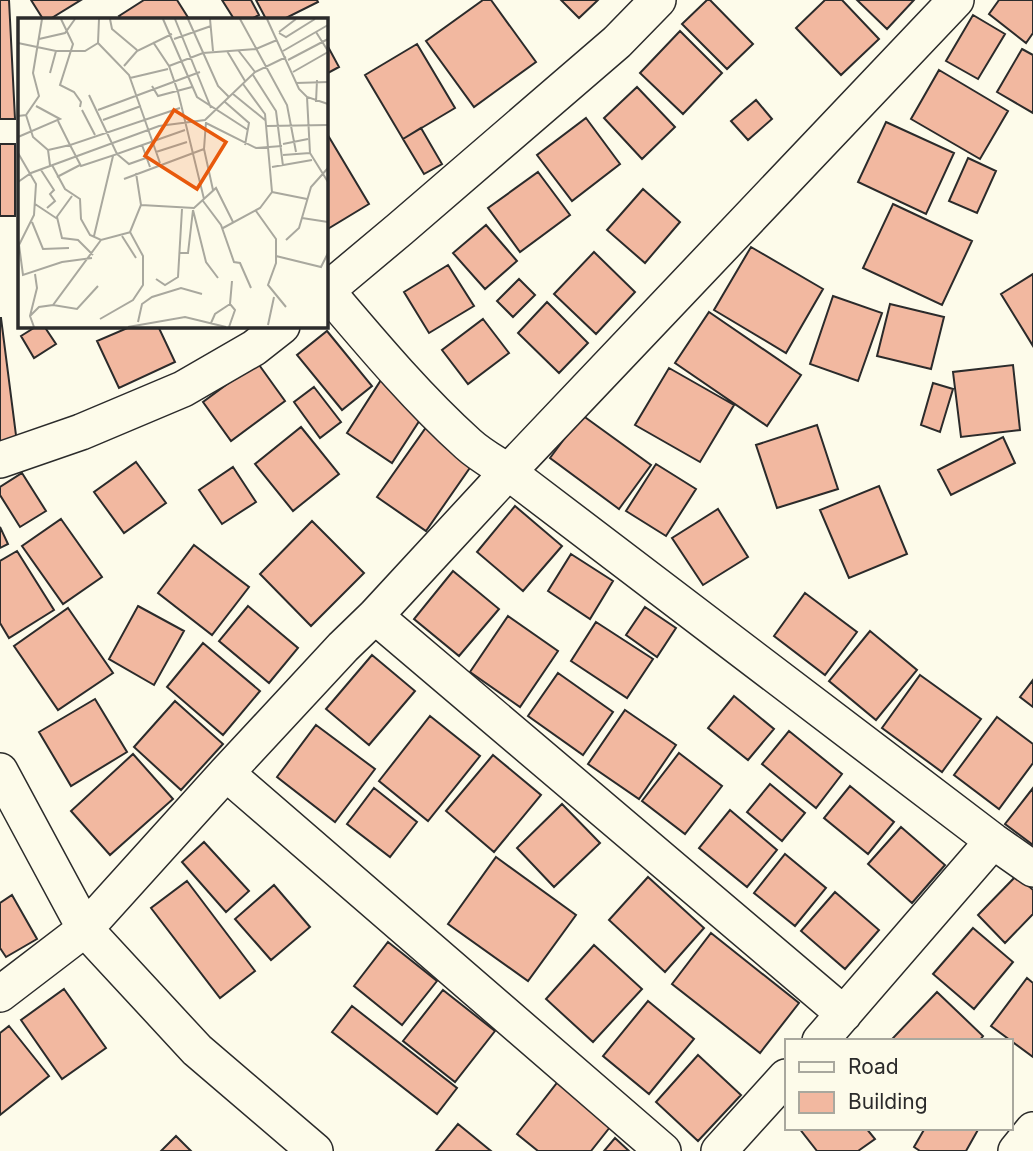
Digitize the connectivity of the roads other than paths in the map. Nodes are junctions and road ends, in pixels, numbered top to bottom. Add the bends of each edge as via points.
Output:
1 (658, 0) edge
2 (956, 0) edge
3 (327, 290) edge
4 (327, 292) edge
5 (281, 327) edge
6 (0, 460) edge
7 (508, 472) junction
8 (375, 616) junction
9 (0, 771) edge
10 (226, 773) junction
11 (993, 841) junction
12 (1033, 869) edge
13 (85, 929) junction
14 (0, 994) edge
15 (844, 1014) junction
16 (822, 1039) edge
17 (785, 1078) edge
18 (1033, 1130) edge
19 (315, 1151) edge
20 (663, 1151) edge
21 (719, 1151) edge
22 (1016, 1151) edge

1 - 3 street via 617,42
2 - 7 street
4 - 7 street via 470,446
5 - 6 street via 183,389
7 - 8 street
7 - 11 street
8 - 10 street
8 - 15 street
9 - 13 street
10 - 13 street
10 - 20 street
11 - 12 street
11 - 15 street
13 - 14 street
13 - 19 street via 197,1050
15 - 16 street
17 - 21 street
18 - 22 street

